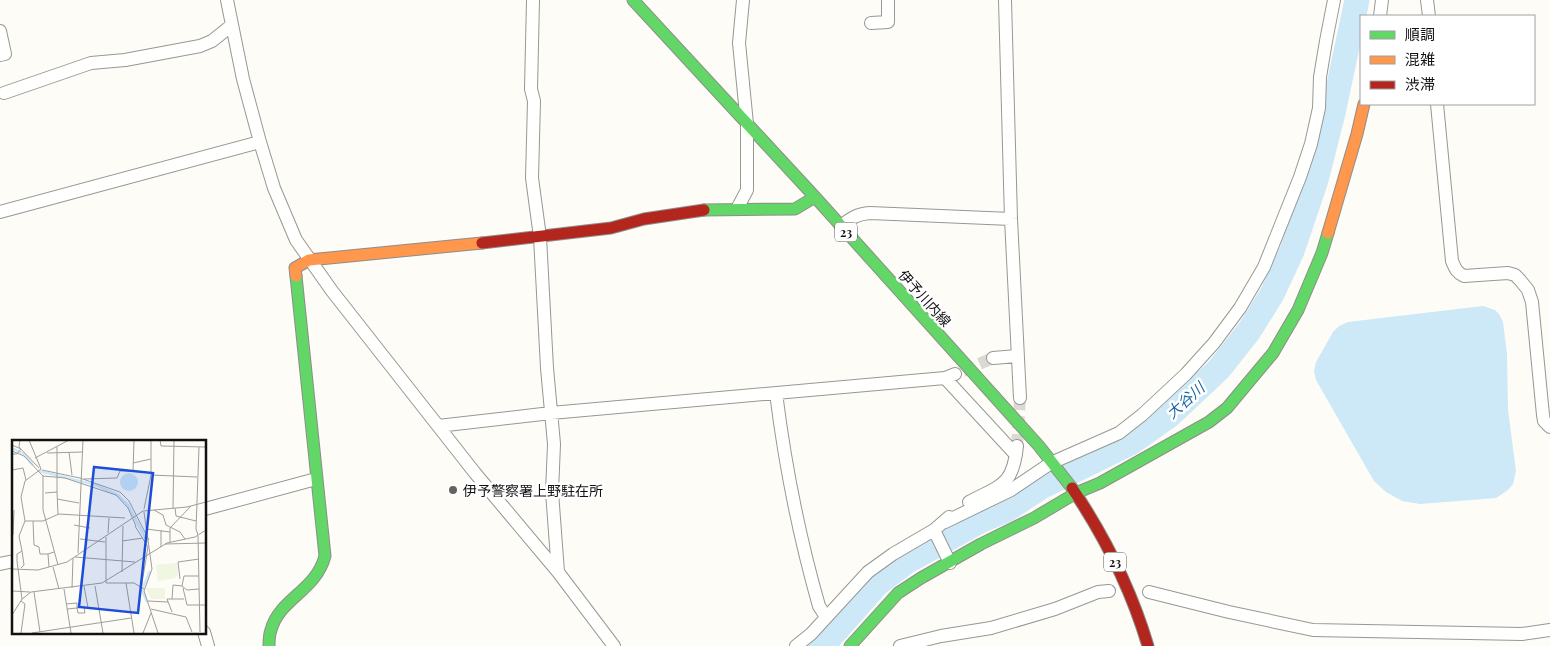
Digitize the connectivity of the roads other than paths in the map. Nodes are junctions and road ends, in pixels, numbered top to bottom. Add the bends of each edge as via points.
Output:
1 (227, 0) edge
2 (533, 0) edge
3 (634, 0) edge
4 (743, 0) edge
5 (888, 0) edge
6 (1005, 0) edge
7 (1334, 0) edge
8 (1382, 0) edge
9 (1427, 0) edge
10 (1380, 15) edge
11 (1429, 15) edge
12 (871, 23) dead end
13 (232, 25) junction
14 (0, 31) edge
15 (0, 55) edge
16 (4, 94) dead end
17 (1364, 105) edge
18 (1437, 105) edge
19 (747, 124) junction
20 (260, 142) junction
21 (814, 198) junction
22 (737, 209) junction
23 (0, 212) edge
24 (1011, 219) junction
25 (840, 226) junction
26 (540, 237) junction
27 (309, 260) junction
28 (1017, 356) junction
29 (993, 358) tunnel mouth
30 (776, 393) junction
31 (1020, 398) tunnel mouth
32 (551, 413) junction
33 (438, 426) junction
34 (1550, 427) edge
35 (1054, 465) junction
36 (316, 479) junction
37 (1072, 489) junction
38 (206, 509) edge
39 (945, 522) junction
40 (936, 533) junction
41 (949, 560) junction
42 (558, 572) junction
43 (1109, 591) dead end
44 (1149, 592) dead end
45 (826, 617) junction
46 (1550, 630) edge
47 (1523, 640) edge
48 (926, 643) edge
49 (269, 646) edge
50 (614, 646) edge
51 (796, 646) edge
52 (850, 646) edge
53 (900, 646) edge
54 (1148, 646) edge

1 - 13 street
2 - 26 street via 531,159
3 - 19 street, 伊予川内線 / 23
4 - 19 street via 739,43
5 - 12 street via 888,22
6 - 24 street
7 - 35 street via 1311,144 1264,268 1240,308 1186,374 1142,415 1119,432
8 - 10 street
9 - 11 street
13 - 16 street via 200,46 91,63
13 - 20 street
14 - 15 street via 5,54
17 - 37 street via 1322,253 1298,310 1273,353 1227,408 1209,422 1100,483
18 - 34 street via 1452,261 1455,269 1464,276 1511,274 1528,290 1534,311 1542,415
19 - 21 street, 伊予川内線 / 23
19 - 22 street via 748,190
20 - 23 street
20 - 27 street via 286,221
21 - 22 street via 795,209
21 - 25 street, 伊予川内線 / 23
22 - 26 street via 694,211 611,228
24 - 25 street via 870,213 852,217
24 - 28 street
25 - 35 street, 伊予川内線 / 23
26 - 27 street
26 - 32 street
27 - 33 street
27 - 36 street via 295,268
28 - 29 street
28 - 31 street
30 - 32 street
30 - 39 street via 950,376 1017,451 1011,475 1001,485 956,509
30 - 45 street via 796,516 819,606
32 - 33 street
32 - 42 street
33 - 42 street
35 - 37 street, 伊予川内線 / 23
35 - 39 street
36 - 38 street
36 - 49 street via 324,565 273,622
37 - 41 street via 1034,518
37 - 54 street, 伊予川内線 / 23 via 1124,580
39 - 40 street
40 - 41 street
40 - 45 street via 893,554 868,572
41 - 52 street via 898,593
42 - 50 street
43 - 48 street via 991,628
44 - 47 street via 1313,630
45 - 51 street
46 - 47 street
48 - 53 street

